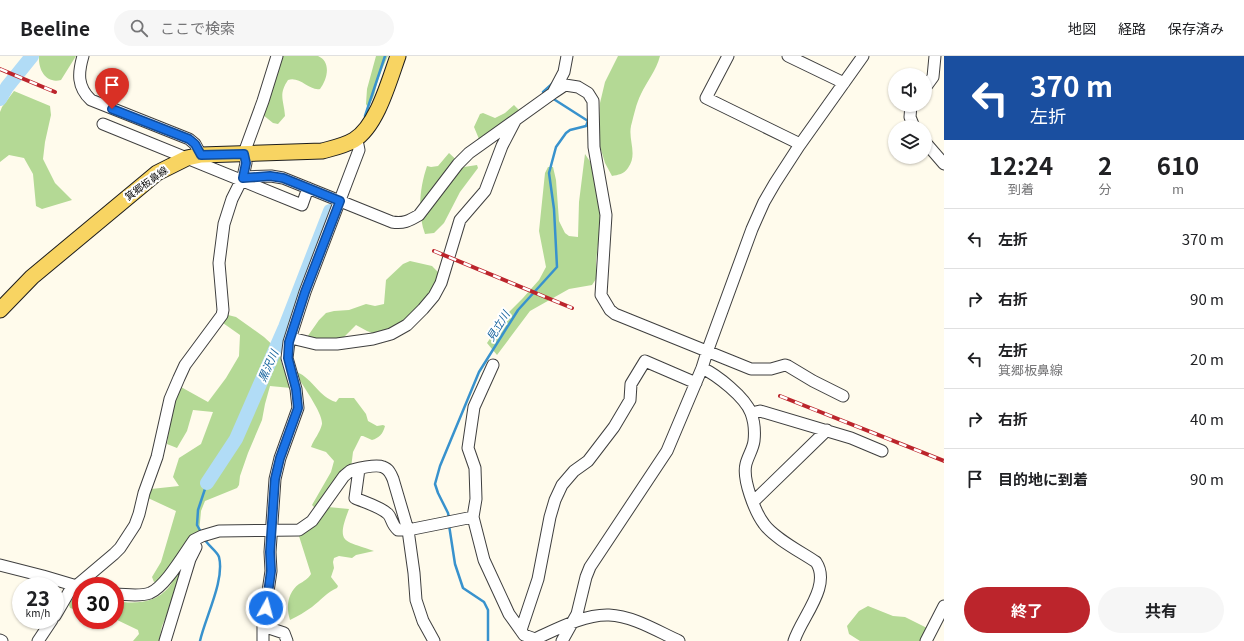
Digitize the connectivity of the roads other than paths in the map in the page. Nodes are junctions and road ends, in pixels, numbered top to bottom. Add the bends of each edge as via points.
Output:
1 (83, 56) edge
2 (277, 56) edge
3 (398, 56) edge
4 (567, 56) edge
5 (728, 56) edge
6 (788, 56) edge
7 (863, 56) edge
8 (935, 56) edge
9 (932, 78) edge
10 (844, 83) junction
11 (553, 93) junction
12 (517, 118) junction
13 (103, 124) dead end
14 (354, 140) junction
15 (800, 144) junction
16 (932, 150) edge
17 (244, 154) junction
18 (194, 157) junction
19 (944, 164) edge
20 (242, 179) junction
21 (308, 188) junction
22 (340, 201) junction
23 (0, 310) edge
24 (291, 338) junction
25 (706, 352) junction
26 (493, 365) dead end
27 (702, 368) junction
28 (696, 382) junction
29 (843, 396) dead end
30 (751, 413) junction
31 (826, 430) junction
32 (882, 451) dead end
33 (359, 469) junction
34 (753, 502) junction
35 (473, 517) junction
36 (271, 530) junction
37 (408, 530) junction
38 (202, 536) junction
39 (0, 565) edge
40 (89, 577) edge
41 (72, 585) edge
42 (72, 591) edge
43 (124, 594) edge
44 (64, 602) edge
45 (944, 606) edge
46 (574, 622) junction
47 (263, 626) junction
48 (46, 629) edge
49 (521, 630) junction
50 (38, 641) edge
51 (165, 641) edge
52 (263, 641) edge
53 (287, 641) edge
54 (434, 641) edge
55 (562, 641) edge
56 (679, 641) edge
57 (794, 641) edge
58 (926, 641) edge

1 - 18 street via 79,80 91,100 189,139 195,144
2 - 17 street
3 - 14 main road, 箕郷板鼻線 via 370,125
4 - 11 street via 564,72
5 - 15 street via 706,98
6 - 10 street
7 - 10 street
8 - 9 street
10 - 15 street
11 - 12 street
11 - 25 street via 566,85 578,87 588,93 593,101 594,147 606,215 601,286 604,302 615,314
12 - 22 street via 469,153 419,215 411,220 401,224 392,222
12 - 24 street via 502,146 485,191 460,220 438,289 407,325 385,336 337,344 316,344
13 - 18 street
14 - 17 main road, 箕郷板鼻線 via 337,148 322,151
14 - 22 street via 359,150
15 - 25 street via 757,216
16 - 19 street
17 - 18 main road, 箕郷板鼻線
17 - 20 street via 246,163
18 - 20 street
18 - 23 main road, 箕郷板鼻線 via 157,172 32,277
20 - 21 street via 276,177
20 - 21 street via 302,205
20 - 40 street via 227,212 222,235 219,262 222,315 185,365 170,400 157,457 135,525 120,548
21 - 22 street
22 - 24 street via 305,292
24 - 36 street via 288,358 298,408 275,479
25 - 27 street
25 - 29 street via 751,369 785,365
26 - 35 street via 474,408 468,448 475,468 476,499
27 - 28 street
27 - 30 street via 734,392
28 - 46 street via 667,451 590,567
28 - 49 street via 645,361 631,384 630,400 614,427 588,461 574,471 562,485 555,500 538,579
30 - 31 street via 760,411
30 - 34 street via 754,440 745,476
31 - 32 street
31 - 34 street
33 - 36 street via 351,470 344,476 312,522 299,530
33 - 37 street via 382,467 391,474
33 - 37 street via 355,498 389,514 393,526 398,530
34 - 57 street via 763,524 770,531 816,562 820,568 818,590
35 - 37 street
35 - 49 street via 484,560 509,614
36 - 38 street via 219,531
36 - 47 street via 271,571
37 - 54 street via 416,600
38 - 43 street via 194,540 162,584 150,593
38 - 51 street via 190,559
39 - 41 street
42 - 44 street
45 - 58 street
46 - 49 street via 535,639 524,635
46 - 55 street
46 - 56 street via 609,615 622,617
47 - 52 street
47 - 53 street via 284,633
48 - 50 street

